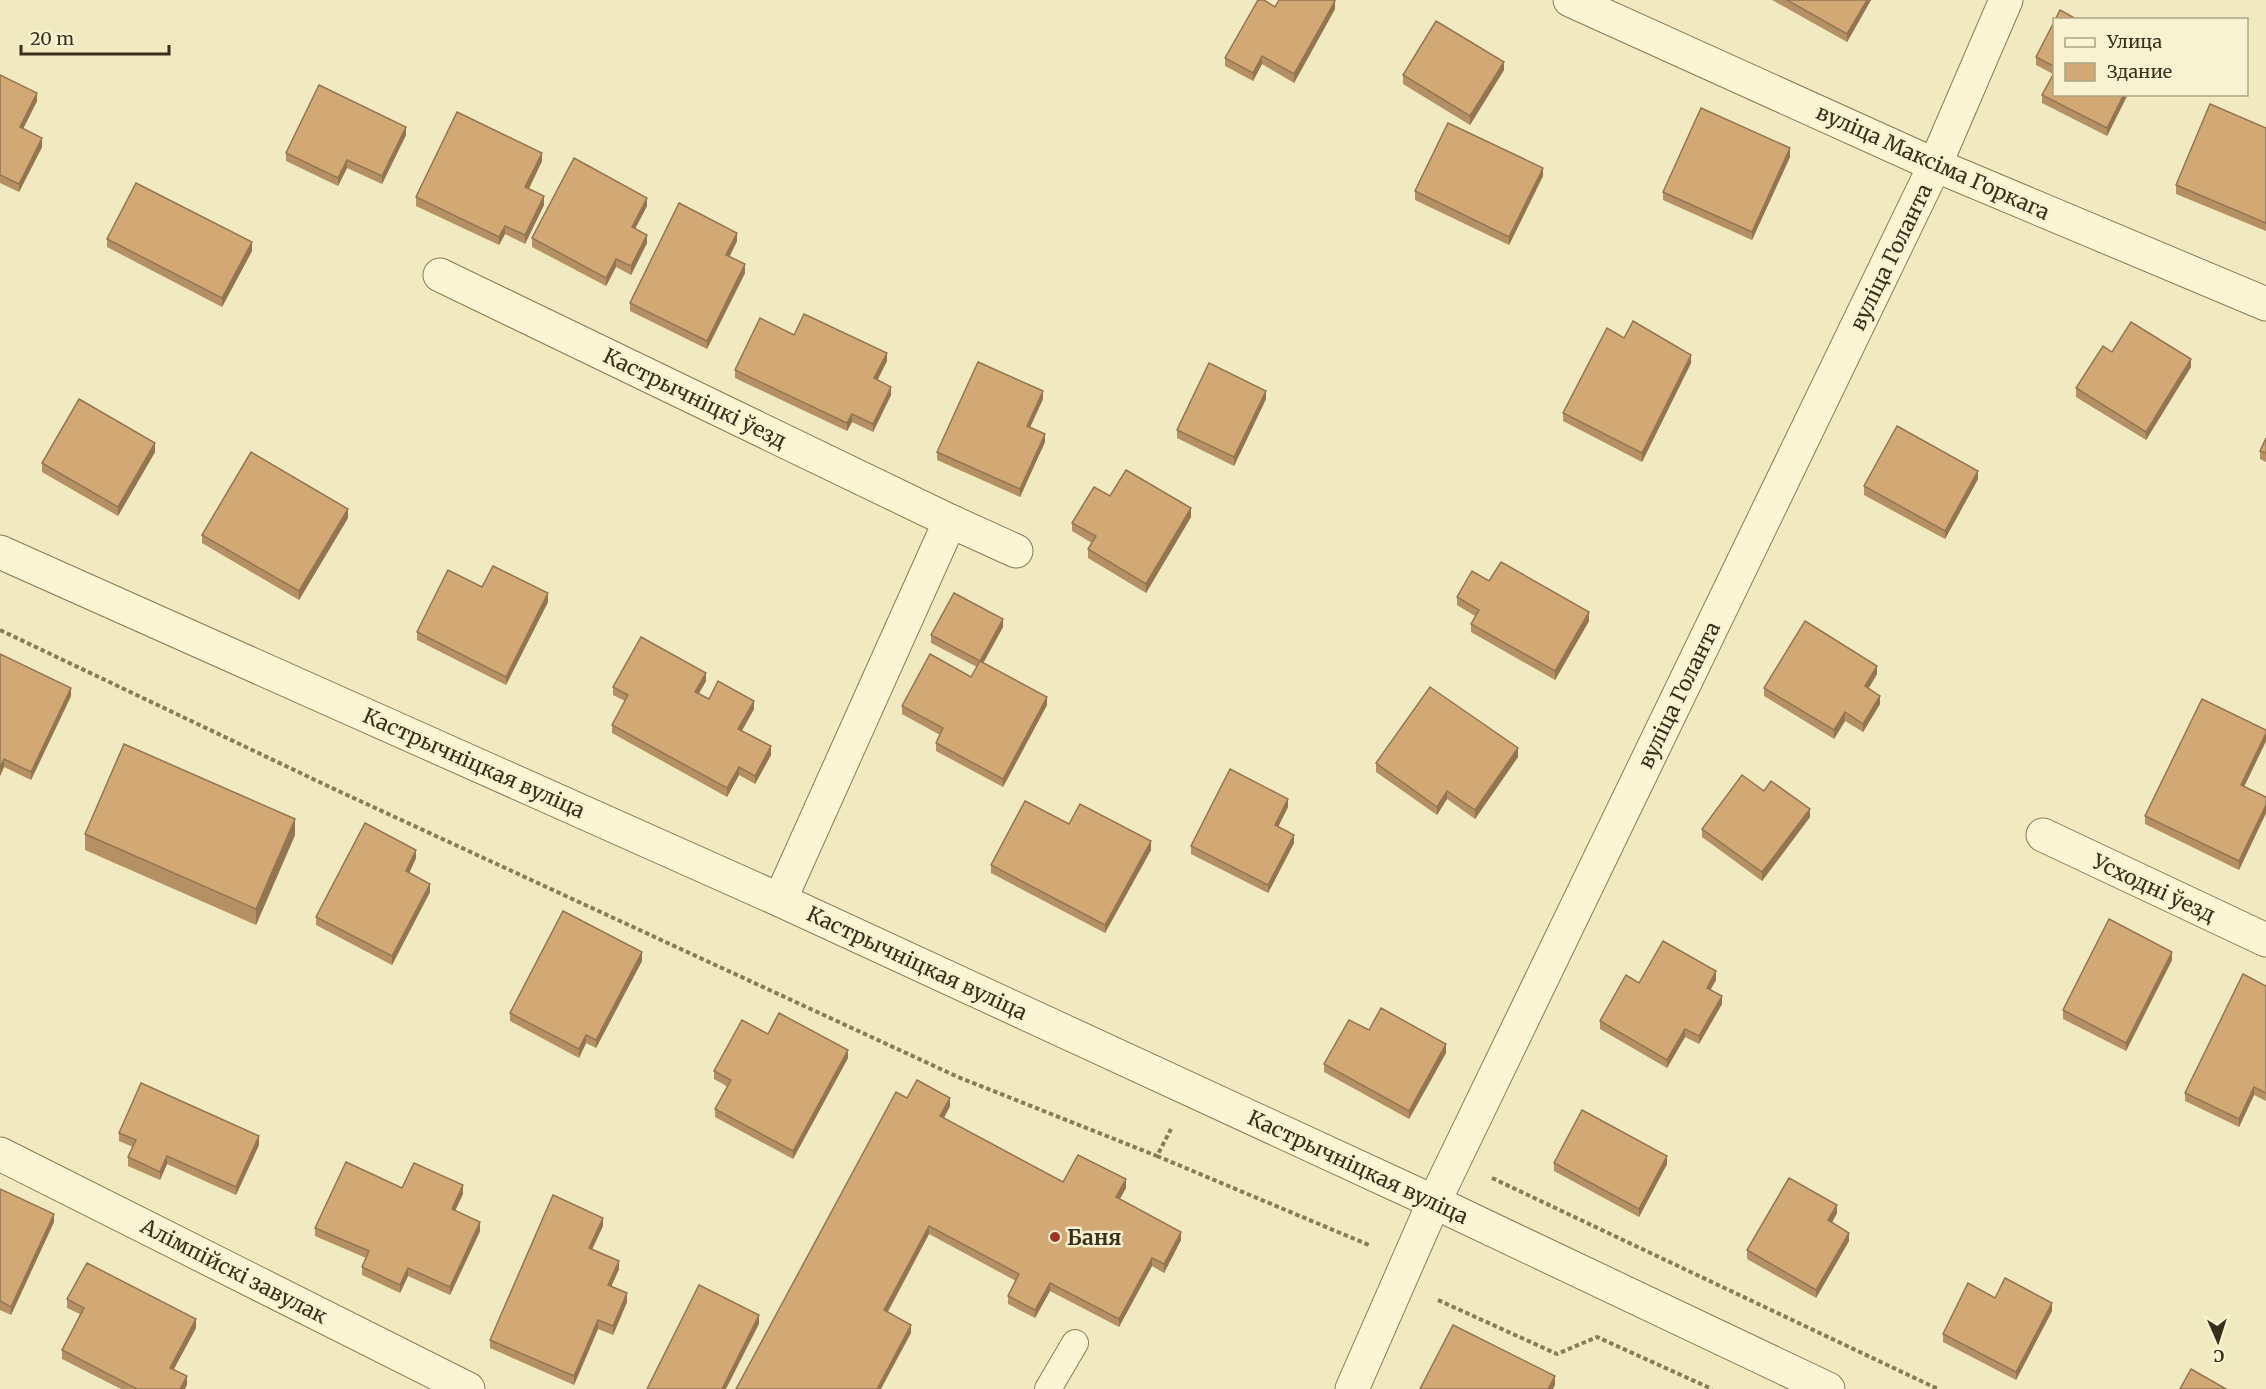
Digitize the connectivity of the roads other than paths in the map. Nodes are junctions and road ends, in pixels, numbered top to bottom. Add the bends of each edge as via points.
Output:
1 (1570, 0) edge
2 (2006, 0) edge
3 (1935, 165) junction
4 (440, 276) dead end
5 (2266, 304) edge
6 (950, 521) junction
7 (1016, 551) dead end
8 (0, 552) edge
9 (2043, 835) dead end
10 (780, 900) junction
11 (2266, 940) edge
12 (0, 1154) edge
13 (1434, 1202) junction
14 (1075, 1343) dead end
15 (468, 1389) edge
16 (1048, 1389) edge
17 (1352, 1389) edge
18 (1828, 1389) edge

1 - 3 street, вуліца Максіма Горкага
2 - 3 street, вуліца Голанта
3 - 5 street, вуліца Максіма Горкага
3 - 13 street, вуліца Голанта
4 - 6 street, Кастрычніцкі ўезд
6 - 7 street, Кастрычніцкі ўезд
6 - 10 street
8 - 10 street, Кастрычніцкая вуліца
9 - 11 street, Усходні ўезд
10 - 13 street, Кастрычніцкая вуліца
12 - 15 street, Алімпійскі завулак
13 - 17 street, вуліца Голанта
13 - 18 street, Кастрычніцкая вуліца
14 - 16 lane

